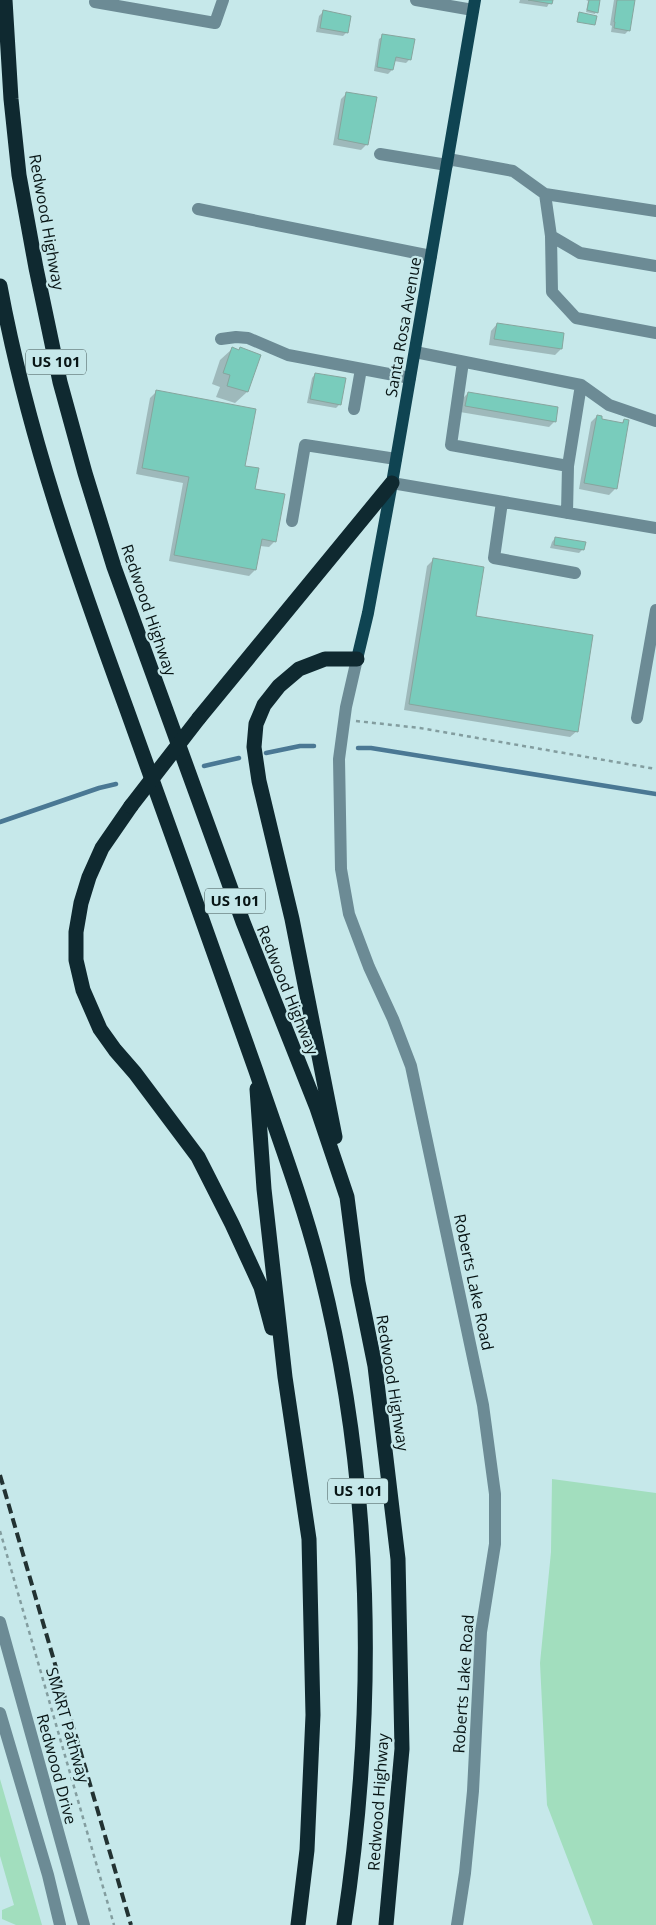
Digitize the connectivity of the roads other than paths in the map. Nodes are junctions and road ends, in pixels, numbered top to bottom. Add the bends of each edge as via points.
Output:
1 (5, 0) edge
2 (223, 0) edge
3 (416, 0) edge
4 (95, 2) dead end
5 (474, 5) edge
6 (380, 154) dead end
7 (447, 162) junction
8 (544, 194) junction
9 (198, 208) dead end
10 (656, 211) edge
11 (551, 236) junction
12 (431, 256) junction
13 (656, 266) edge
14 (0, 286) edge
15 (656, 332) edge
16 (221, 339) dead end
17 (415, 352) junction
18 (463, 362) junction
19 (361, 369) junction
20 (410, 378) junction
21 (581, 385) junction
22 (354, 409) dead end
23 (656, 421) edge
24 (396, 459) junction
25 (568, 466) junction
26 (392, 483) junction
27 (502, 502) junction
28 (567, 513) junction
29 (292, 521) dead end
30 (656, 528) edge
31 (574, 574) dead end
32 (656, 610) edge
33 (357, 658) junction
34 (637, 718) dead end
35 (255, 1070) junction
36 (347, 1197) junction
37 (285, 1377) junction
38 (0, 1622) edge
39 (0, 1713) edge
40 (60, 1925) edge
41 (84, 1925) edge
42 (298, 1925) edge
43 (344, 1925) edge
44 (386, 1925) edge
45 (457, 1925) edge

1 - 36 highway, Redwood Highway / US 101 via 19,175 60,382 85,473 114,566 242,922 316,1108
2 - 4 street via 215,23
3 - 5 street
5 - 7 main road, Santa Rosa Avenue
6 - 7 street
7 - 8 street via 513,171
7 - 12 main road, Santa Rosa Avenue
8 - 10 street
8 - 11 street
9 - 12 street
11 - 13 street via 580,252
11 - 15 street via 552,292 576,318
12 - 17 main road, Santa Rosa Avenue
14 - 35 highway, Redwood Highway / US 101 via 27,409 52,498
16 - 19 street via 248,338 288,355
17 - 18 street
17 - 20 main road, Santa Rosa Avenue
18 - 21 street
18 - 25 street via 451,446
19 - 20 street
19 - 22 street
20 - 24 main road, Santa Rosa Avenue
21 - 23 street via 609,405
21 - 25 street
24 - 26 main road, Santa Rosa Avenue
24 - 29 street via 305,445
25 - 28 street
26 - 27 street
26 - 33 main road, Santa Rosa Avenue
26 - 37 highway, bridge via 131,806 102,848 89,877 76,932 76,960 82,990 100,1029 198,1158 261,1287
27 - 28 street
27 - 31 street via 494,558
28 - 30 street
32 - 34 street
33 - 36 highway via 325,660 298,669 264,704 256,724 254,747 289,902
33 - 45 street, Roberts Lake Road via 339,759 341,869 349,914 411,1066 483,1405 495,1494 495,1544 481,1632 472,1791
35 - 37 highway via 264,1189
35 - 43 highway, Redwood Highway / US 101 via 302,1202 320,1268 345,1387 361,1511 364,1697 357,1833
36 - 44 highway, Redwood Highway / US 101 via 358,1282 375,1366 398,1560 402,1748
37 - 42 highway via 310,1539 313,1715 307,1850
38 - 41 street, Redwood Drive
39 - 40 street

